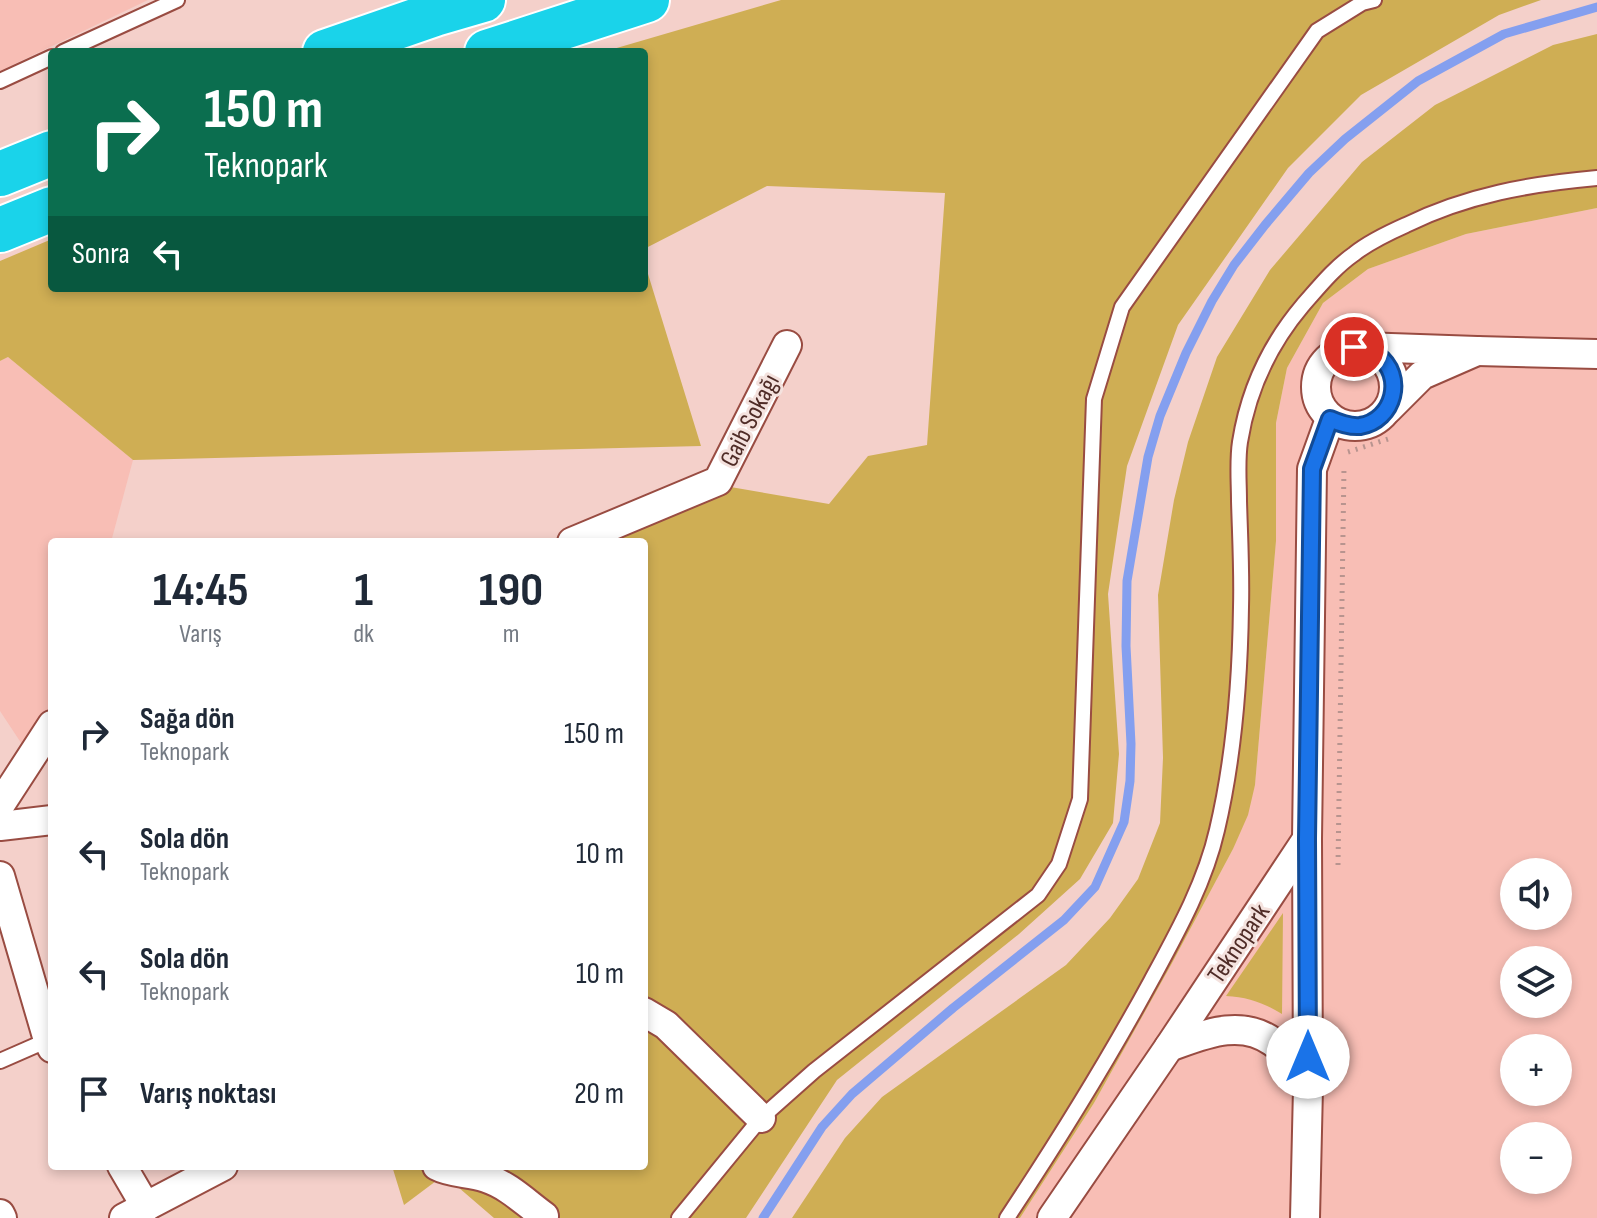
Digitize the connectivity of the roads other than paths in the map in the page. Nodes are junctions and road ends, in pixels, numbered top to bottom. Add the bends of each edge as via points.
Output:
1 (177, 0) edge
2 (483, 0) edge
3 (647, 0) edge
4 (1374, 0) edge
5 (72, 48) edge
6 (337, 48) edge
7 (499, 48) edge
8 (48, 59) edge
9 (0, 81) edge
10 (48, 155) edge
11 (0, 174) edge
12 (1597, 178) edge
13 (48, 211) edge
14 (0, 230) edge
15 (787, 345) dead end
16 (1354, 347) junction
17 (1477, 351) junction
18 (1597, 354) edge
19 (1330, 419) junction
20 (1388, 426) junction
21 (582, 538) edge
22 (48, 731) edge
23 (0, 805) edge
24 (48, 820) edge
25 (0, 826) edge
26 (1307, 839) junction
27 (0, 876) edge
28 (648, 1014) edge
29 (48, 1032) edge
30 (48, 1043) edge
31 (1169, 1047) junction
32 (0, 1061) edge
33 (1308, 1088) junction
34 (761, 1118) junction
35 (123, 1170) edge
36 (215, 1170) edge
37 (447, 1170) edge
38 (135, 1212) edge
39 (544, 1216) edge
40 (679, 1218) edge
41 (1007, 1218) edge
42 (1052, 1218) edge
43 (1305, 1218) edge

1 - 5 lane
2 - 6 highway
3 - 7 highway
4 - 34 lane via 1317,31 1122,307 1094,399 1080,799 1059,864 1038,895
8 - 9 lane
10 - 11 highway
12 - 41 lane via 1484,196 1436,210 1386,234 1324,280 1287,324 1264,363 1240,444 1239,658 1231,752 1216,834 1190,904 1133,1013
13 - 14 highway
15 - 21 street, Gaib Sokağı via 718,481
16 - 17 street
16 - 19 street via 1331,355 1317,376 1317,400
16 - 20 street via 1367,349 1388,366 1394,392
17 - 18 street
17 - 20 street via 1422,375
19 - 20 street via 1344,425
19 - 26 street, Teknopark via 1312,469
22 - 23 street
24 - 25 street
26 - 31 street, Teknopark
26 - 33 street, Teknopark
27 - 29 street
28 - 34 street via 666,1025
30 - 32 lane
31 - 33 street via 1230,1029 1248,1031 1291,1056
31 - 42 street, Teknopark
33 - 43 street, Teknopark
34 - 40 lane
35 - 38 street
36 - 38 street
37 - 39 street via 497,1182

